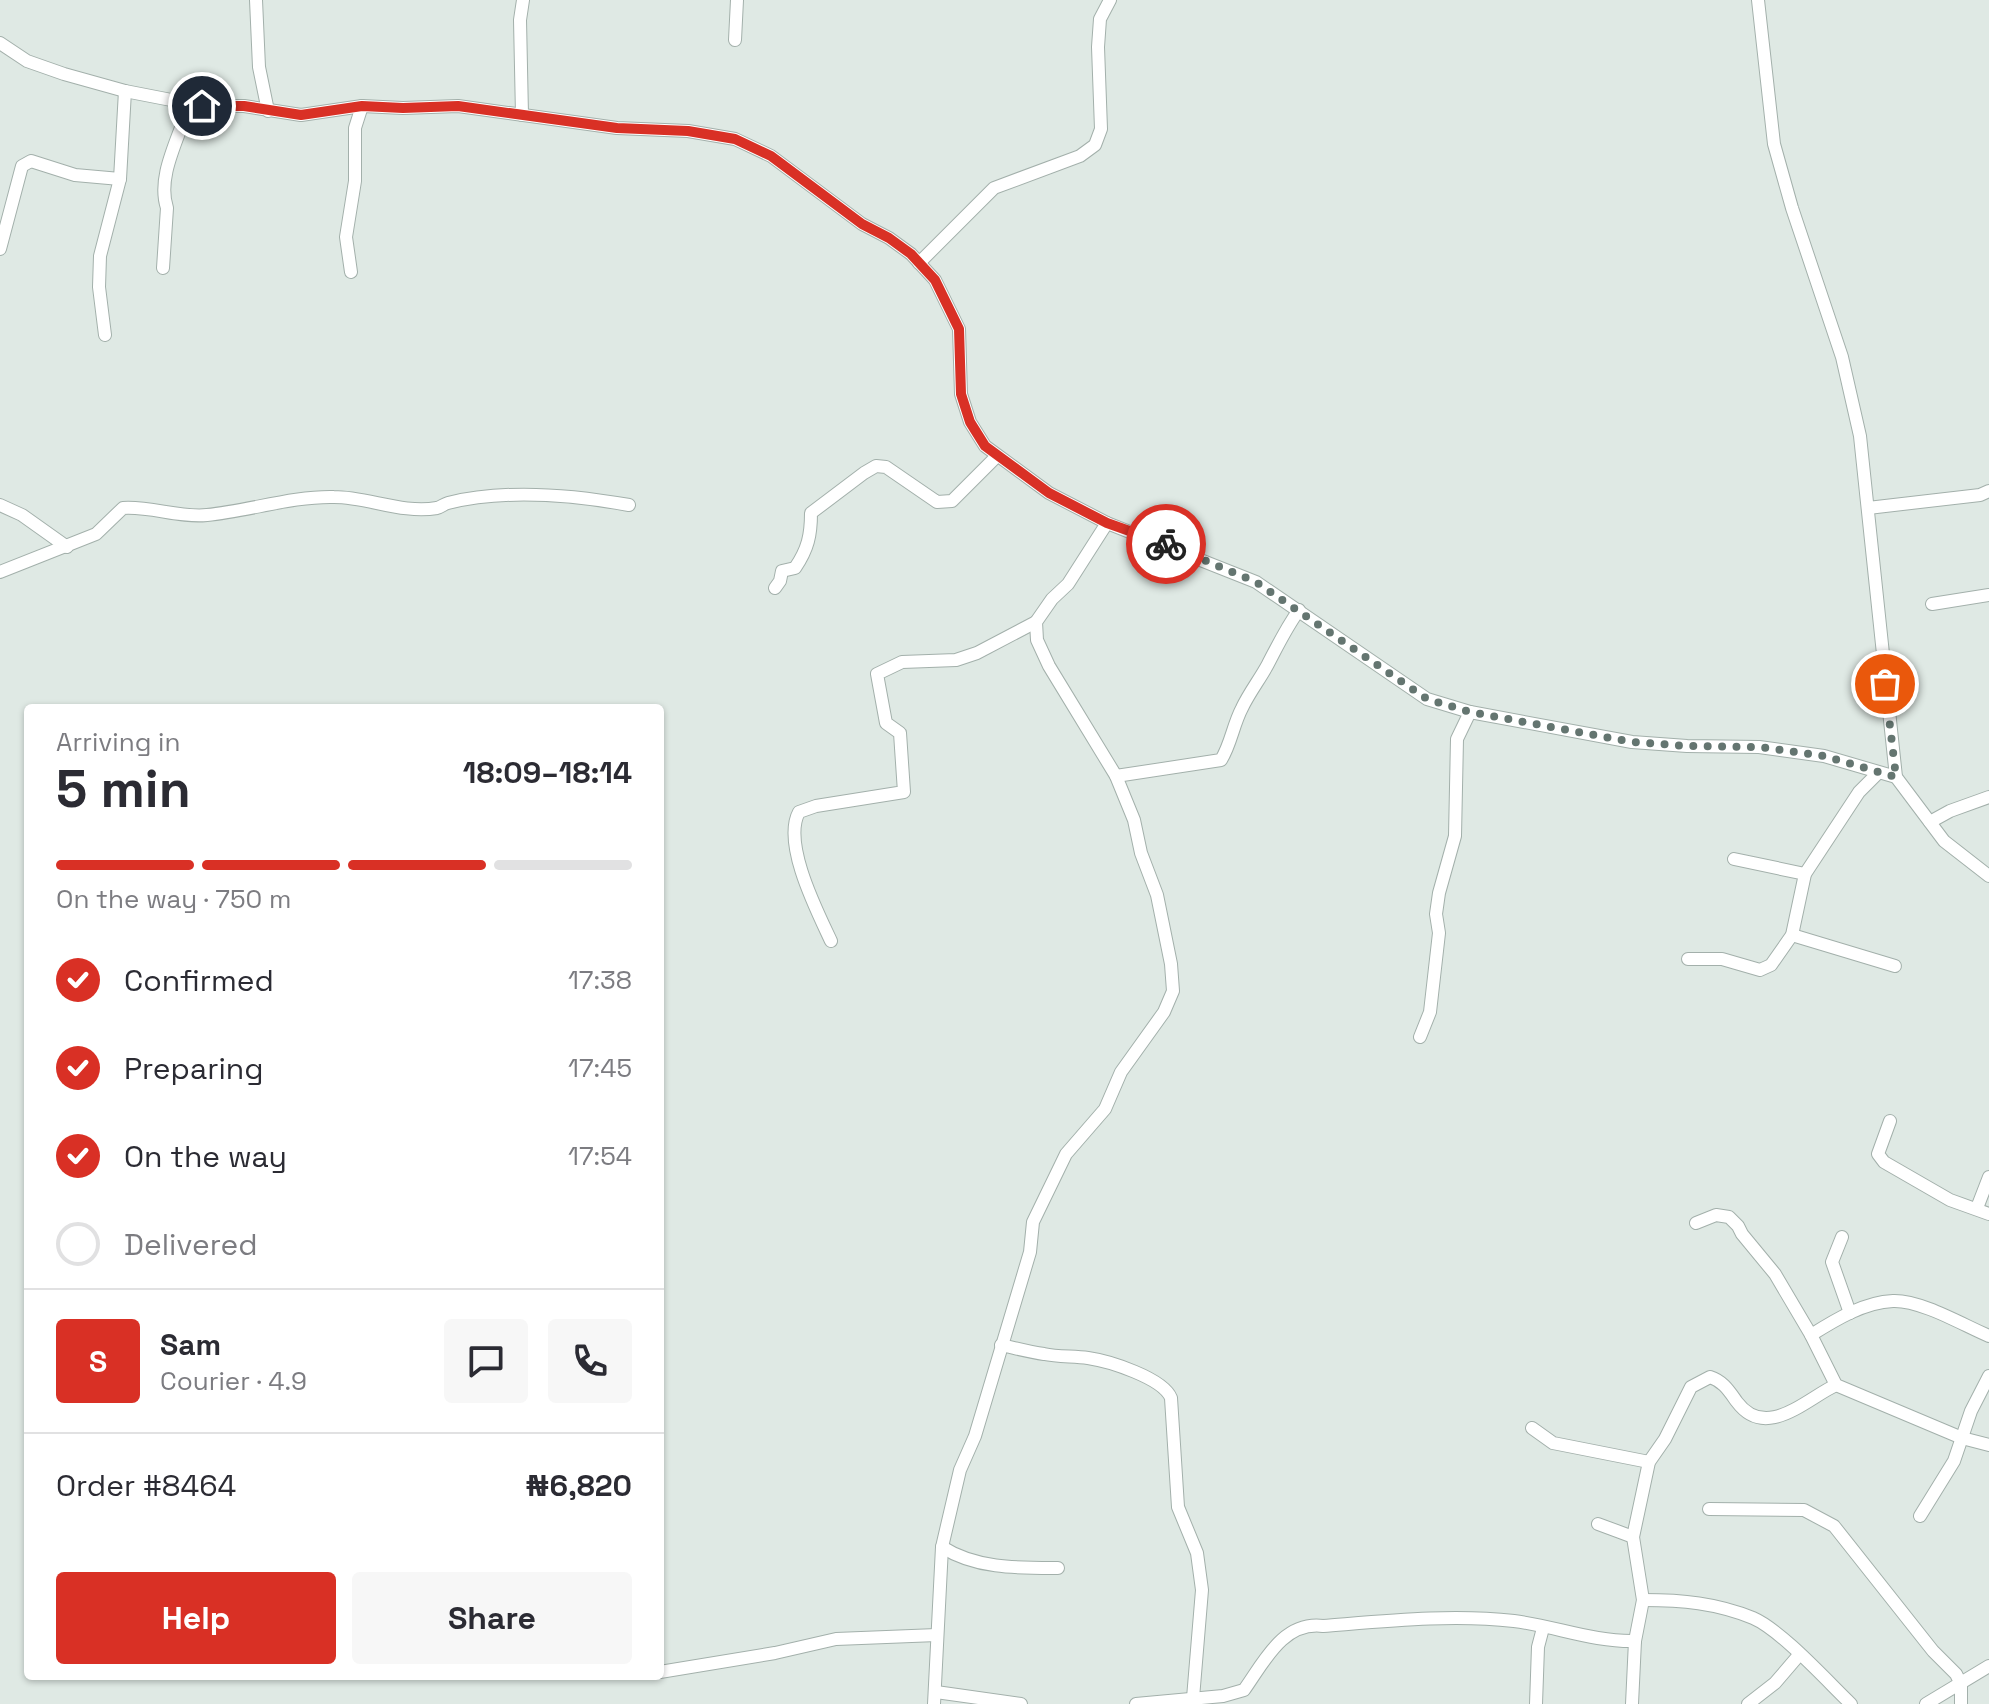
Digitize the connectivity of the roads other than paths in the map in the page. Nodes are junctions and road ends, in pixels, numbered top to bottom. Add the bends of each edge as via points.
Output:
1 (256, 0) edge
2 (523, 0) edge
3 (737, 0) edge
4 (1110, 0) edge
5 (1758, 0) edge
6 (735, 40) dead end
7 (0, 43) edge
8 (125, 91) junction
9 (189, 104) junction
10 (362, 106) junction
11 (268, 111) junction
12 (522, 115) junction
13 (120, 179) junction
14 (0, 249) edge
15 (919, 263) junction
16 (163, 268) dead end
17 (351, 272) dead end
18 (105, 335) dead end
19 (997, 456) junction
20 (1989, 491) edge
21 (0, 505) edge
22 (629, 505) dead end
23 (1868, 508) junction
24 (1107, 523) junction
25 (67, 547) junction
26 (0, 572) edge
27 (775, 588) dead end
28 (1989, 595) edge
29 (1932, 604) dead end
30 (1299, 610) junction
31 (1036, 622) junction
32 (1470, 712) junction
33 (1878, 773) junction
34 (1116, 776) junction
35 (1896, 777) junction
36 (1989, 797) edge
37 (1930, 822) junction
38 (1734, 859) dead end
39 (1805, 874) junction
40 (1989, 876) edge
41 (1792, 935) junction
42 (831, 941) dead end
43 (1688, 959) dead end
44 (1895, 966) dead end
45 (1420, 1037) dead end
46 (1890, 1121) dead end
47 (1989, 1177) edge
48 (1983, 1211) edge
49 (1696, 1223) dead end
50 (1842, 1237) dead end
51 (1850, 1313) junction
52 (1811, 1335) junction
53 (1989, 1336) edge
54 (1001, 1345) junction
55 (1989, 1376) edge
56 (1836, 1385) junction
57 (1532, 1428) dead end
58 (1962, 1438) junction
59 (1989, 1445) edge
60 (1649, 1462) junction
61 (1709, 1509) dead end
62 (1920, 1516) dead end
63 (1598, 1524) dead end
64 (1633, 1537) junction
65 (942, 1547) junction
66 (1058, 1568) dead end
67 (1643, 1600) junction
68 (1543, 1628) junction
69 (937, 1635) junction
70 (1635, 1641) junction
71 (1799, 1655) junction
72 (1989, 1666) edge
73 (664, 1671) edge
74 (1961, 1684) junction
75 (935, 1698) edge
76 (1193, 1698) junction
77 (1021, 1704) edge
78 (1136, 1704) edge
79 (1536, 1704) edge
80 (1632, 1704) edge
81 (1748, 1704) edge
82 (1851, 1704) edge
83 (1926, 1704) edge
84 (1961, 1704) edge

1 - 11 street via 259,67
2 - 12 street
3 - 6 street
4 - 15 street via 1100,19 1101,129 1095,145 1080,156 994,188
5 - 23 street via 1774,144 1842,357 1860,436
7 - 8 street via 27,61
8 - 9 street
8 - 13 street
9 - 11 street
9 - 16 street via 169,154
10 - 11 street via 301,115
10 - 12 street via 458,106
10 - 17 street via 355,128 355,181 346,237
12 - 15 street via 735,139 771,156
13 - 14 street via 75,175 31,161 22,166
13 - 18 street via 100,256
15 - 19 street via 935,280 959,329 961,394 970,422
19 - 24 street via 1049,493
19 - 27 street via 945,503 886,467 864,473 811,513 807,548 795,568 782,571
20 - 23 street
21 - 25 street
22 - 25 street via 579,496 496,497 437,508 401,507 331,496 204,515 123,508 96,534
23 - 35 street
24 - 30 street via 1256,582
24 - 31 street
25 - 26 street
28 - 29 street
30 - 32 street via 1427,699
30 - 34 street via 1242,706 1221,760
31 - 34 street via 1037,640 1049,666
31 - 42 street via 956,660 902,662 877,674 886,723 900,733 904,792 816,806 795,819 809,892
32 - 33 street via 1632,742 1759,747 1824,756
32 - 45 street via 1457,739 1455,836 1439,893 1430,1012
33 - 35 street
33 - 39 street via 1859,792
34 - 54 street via 1157,895 1173,991 1121,1072 1105,1109 1066,1154 1047,1190 1033,1222 1030,1252
35 - 37 street
36 - 37 street
37 - 40 street via 1944,841
38 - 39 street
39 - 41 street
41 - 43 street via 1771,965 1760,970 1722,959
41 - 44 street
46 - 48 street via 1878,1154 1884,1162 1950,1200
47 - 48 street
49 - 52 street via 1716,1215 1729,1217 1775,1274
50 - 51 street via 1832,1262
51 - 52 street
51 - 53 street via 1895,1301
52 - 56 street
54 - 65 street via 960,1470
54 - 76 street via 1090,1358 1167,1389 1178,1507 1197,1553 1202,1590
55 - 58 street
56 - 58 street
56 - 60 street via 1798,1410 1765,1418 1741,1407 1719,1380 1698,1381
57 - 60 street via 1553,1443
58 - 59 street
58 - 62 street
60 - 64 street
61 - 74 street via 1804,1510 1834,1526
63 - 64 street
64 - 67 street
65 - 66 street via 973,1561
65 - 69 street
67 - 70 street
67 - 71 street via 1691,1600 1755,1619
68 - 70 street via 1610,1642
68 - 76 street via 1514,1621 1413,1619 1309,1624 1290,1632 1266,1656 1244,1690
68 - 79 street
69 - 73 street via 836,1639
69 - 75 street
70 - 80 street
71 - 81 street
71 - 82 street
72 - 74 street
74 - 83 street
74 - 84 street
75 - 77 street
76 - 78 street

